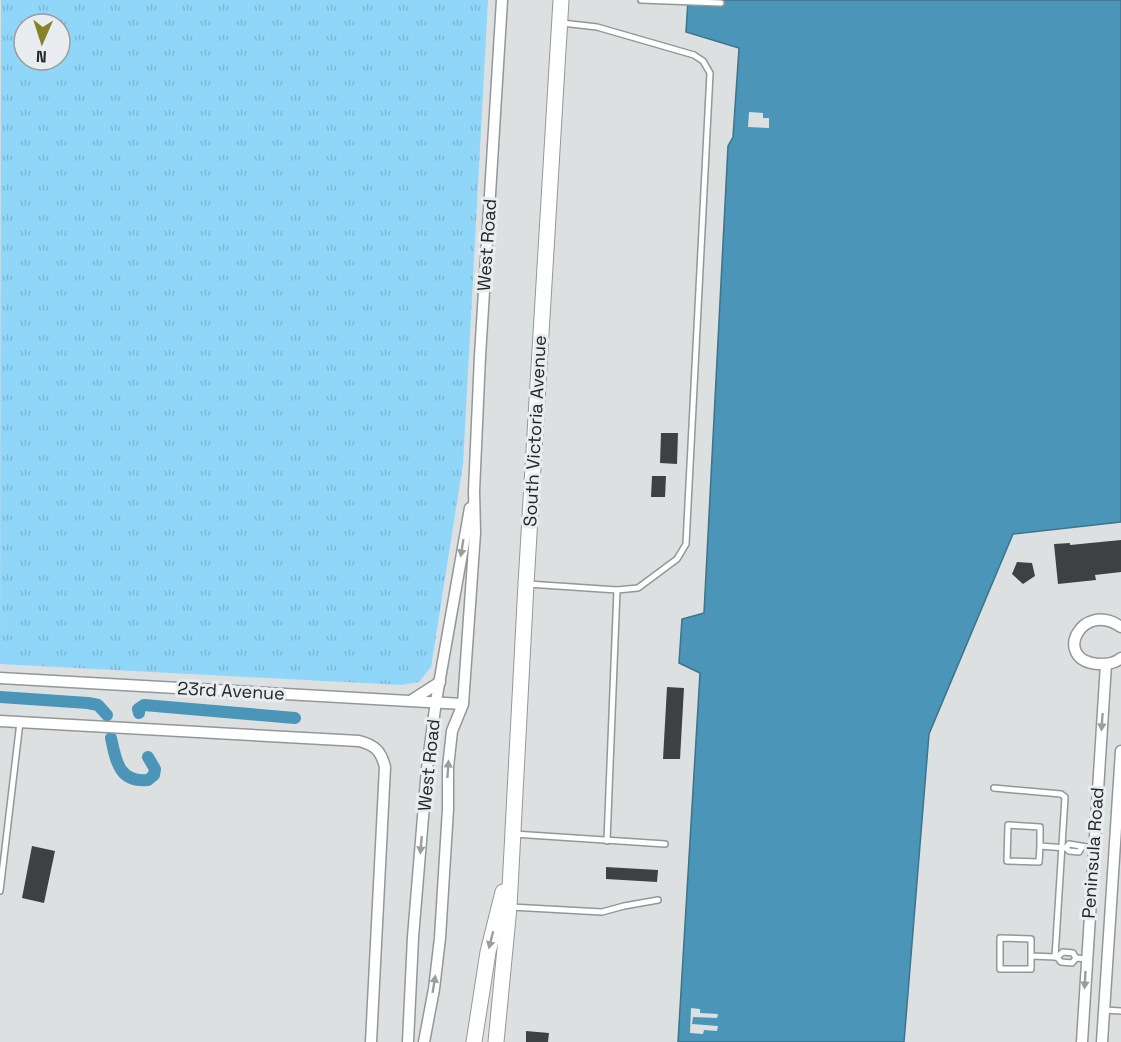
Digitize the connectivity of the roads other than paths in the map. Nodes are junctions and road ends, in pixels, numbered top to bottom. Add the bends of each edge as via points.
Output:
1 (502, 0) edge
2 (561, 0) edge
3 (641, 0) edge
4 (722, 3) dead end
5 (559, 23) junction
6 (474, 490) junction
7 (526, 584) junction
8 (617, 590) junction
9 (1121, 627) edge
10 (1121, 658) edge
11 (1106, 664) junction
12 (0, 678) edge
13 (440, 682) junction
14 (411, 700) junction
15 (436, 701) junction
16 (463, 704) junction
17 (0, 721) edge
18 (20, 722) junction
19 (1121, 751) edge
20 (1099, 765) junction
21 (1120, 766) edge
22 (1097, 785) junction
23 (1119, 786) junction
24 (993, 789) dead end
25 (512, 834) junction
26 (607, 841) junction
27 (665, 844) dead end
28 (1040, 846) junction
29 (1064, 848) junction
30 (1088, 848) junction
31 (510, 863) junction
32 (0, 891) edge
33 (658, 900) dead end
34 (509, 907) junction
35 (1031, 956) junction
36 (1056, 957) junction
37 (1108, 957) junction
38 (1083, 958) junction
39 (1104, 1010) junction
40 (1121, 1011) edge
41 (371, 1042) edge
42 (408, 1042) edge
43 (424, 1042) edge
44 (474, 1042) edge
45 (496, 1042) edge
46 (1082, 1042) edge
47 (1102, 1042) edge

1 - 6 street, West Road
2 - 5 street, South Victoria Avenue
3 - 4 lane
5 - 7 street, South Victoria Avenue
5 - 8 lane via 597,27 693,55 705,63 710,76 686,544 677,560 643,586
6 -> 13 street, West Road
6 - 16 street, West Road via 475,533
7 - 8 lane
7 - 25 street, South Victoria Avenue
8 - 26 lane
9 - 11 street via 1091,622 1077,632 1075,644 1079,655 1089,662
10 - 11 street
11 -> 20 street, Peninsula Road
12 - 14 street, 23rd Avenue
13 - 14 street
13 - 15 street, West Road
14 - 15 street, 23rd Avenue
15 - 16 street, 23rd Avenue
15 -> 42 street, West Road via 413,937
43 -> 16 street, West Road via 440,938 452,731
17 - 18 street
18 - 32 lane
18 - 41 street via 359,741 374,745 385,767 385,778
19 - 21 street, Peninsula Road
20 - 21 street
20 - 22 street, Peninsula Road
21 - 23 street, Peninsula Road
22 - 23 street
22 - 30 street, Peninsula Road
23 - 37 street, Peninsula Road
24 - 29 lane via 1065,797
25 - 26 lane
25 - 31 street, South Victoria Avenue
26 - 27 lane
28 - 28 lane via 1039,862 1007,861 1008,825 1040,827
28 - 29 lane
29 - 30 lane via 1079,844
29 - 36 lane
30 - 38 street, Peninsula Road
31 - 34 street, South Victoria Avenue
31 -> 44 street, South Victoria Avenue via 488,952
33 - 34 lane via 602,912
34 - 45 street, South Victoria Avenue
35 - 35 lane via 1031,939 1000,938 1000,969 1031,969
35 - 36 lane
36 - 38 lane via 1063,952
37 - 38 street
37 - 39 street, Peninsula Road
38 -> 46 street, Peninsula Road
39 - 40 lane
39 - 47 street, Peninsula Road

